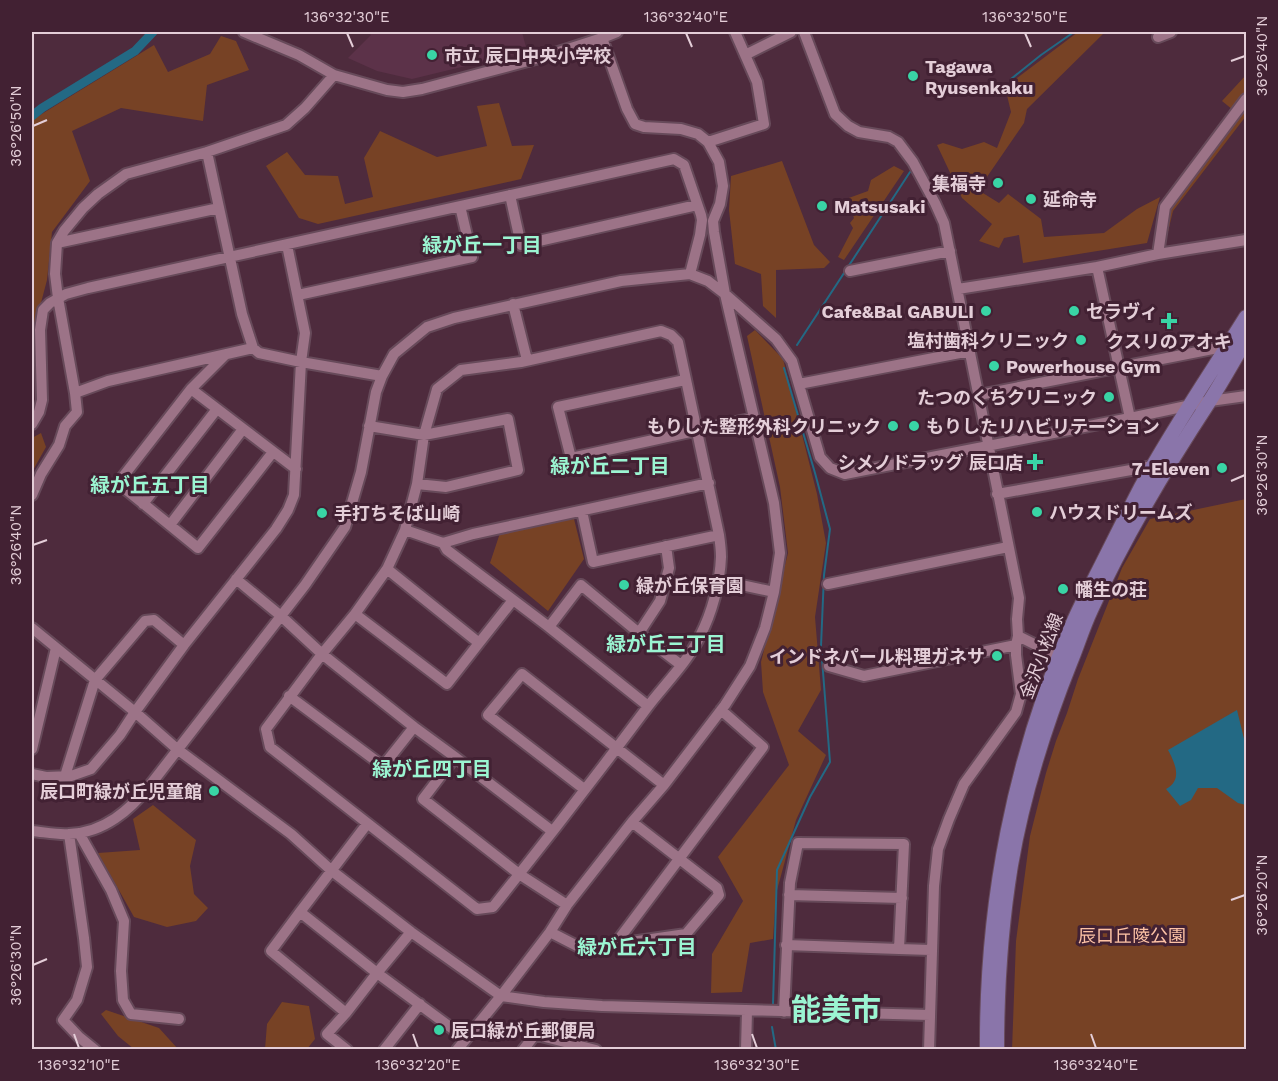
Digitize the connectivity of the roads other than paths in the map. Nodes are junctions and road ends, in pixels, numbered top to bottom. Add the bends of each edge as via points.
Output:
1 (244, 32) edge
2 (617, 32) edge
3 (735, 32) edge
4 (791, 32) edge
5 (804, 32) edge
6 (1171, 32) edge
7 (1158, 37) dead end
8 (602, 38) junction
9 (745, 55) junction
10 (334, 75) junction
11 (1246, 99) edge
12 (708, 142) junction
13 (207, 152) junction
14 (510, 195) junction
15 (697, 205) junction
16 (460, 206) junction
17 (219, 208) junction
18 (1246, 240) edge
19 (57, 243) junction
20 (287, 245) junction
21 (950, 251) junction
22 (1158, 254) junction
23 (230, 258) junction
24 (1097, 267) junction
25 (850, 271) dead end
26 (690, 274) junction
27 (958, 289) junction
28 (725, 294) junction
29 (298, 295) junction
30 (58, 298) junction
31 (513, 304) junction
32 (1246, 317) edge
33 (1246, 340) edge
34 (1228, 346) junction
35 (254, 348) junction
36 (970, 351) junction
37 (225, 355) junction
38 (527, 360) junction
39 (301, 362) junction
40 (1118, 367) junction
41 (382, 376) junction
42 (685, 380) junction
43 (799, 384) junction
44 (191, 389) junction
45 (75, 393) junction
46 (979, 395) junction
47 (1246, 396) edge
48 (1210, 401) junction
49 (1190, 405) junction
50 (217, 409) junction
51 (754, 418) junction
52 (1130, 418) junction
53 (32, 424) edge
54 (369, 426) junction
55 (243, 429) junction
56 (697, 431) junction
57 (424, 435) junction
58 (988, 446) junction
59 (273, 452) junction
60 (1153, 466) junction
61 (296, 469) junction
62 (709, 483) junction
63 (417, 484) junction
64 (997, 494) junction
65 (32, 495) edge
66 (143, 504) junction
67 (582, 511) junction
68 (170, 525) junction
69 (405, 530) junction
70 (719, 535) junction
71 (443, 543) junction
72 (666, 546) junction
73 (1008, 547) junction
74 (387, 569) junction
75 (236, 579) junction
76 (718, 580) junction
77 (828, 584) dead end
78 (774, 592) junction
79 (513, 600) junction
80 (355, 614) junction
81 (281, 616) junction
82 (549, 627) junction
83 (32, 628) edge
84 (639, 633) junction
85 (1017, 640) junction
86 (480, 643) junction
87 (184, 645) junction
88 (56, 648) junction
89 (322, 654) junction
90 (1065, 659) junction
91 (681, 665) junction
92 (829, 666) dead end
93 (95, 680) junction
94 (289, 696) junction
95 (648, 706) junction
96 (721, 710) junction
97 (135, 712) junction
98 (414, 727) junction
99 (617, 747) junction
100 (32, 748) edge
101 (177, 749) junction
102 (455, 757) junction
103 (32, 774) edge
104 (65, 776) junction
105 (664, 785) junction
106 (584, 789) junction
107 (632, 822) junction
108 (367, 824) junction
109 (32, 831) edge
110 (552, 831) junction
111 (74, 834) junction
112 (678, 858) junction
113 (332, 871) junction
114 (519, 874) junction
115 (789, 895) junction
116 (902, 898) junction
117 (567, 905) junction
118 (300, 912) junction
119 (411, 932) junction
120 (550, 932) junction
121 (616, 944) junction
122 (786, 945) junction
123 (899, 949) junction
124 (932, 950) junction
125 (377, 973) junction
126 (501, 996) junction
127 (420, 1004) junction
128 (747, 1011) junction
129 (784, 1012) junction
130 (346, 1013) junction
131 (930, 1015) junction
132 (179, 1019) dead end
133 (465, 1038) junction
134 (91, 1048) edge
135 (578, 1048) edge
136 (347, 1050) edge
137 (384, 1050) edge
138 (457, 1050) edge
139 (523, 1050) edge
140 (596, 1050) edge
141 (746, 1050) edge
142 (929, 1050) edge
143 (987, 1050) edge
144 (997, 1050) edge

1 - 10 street
2 - 8 street
3 - 9 street
4 - 9 street
5 - 21 street via 835,114 859,132 889,136 898,142 935,203
6 - 7 street
8 - 10 street via 403,92
8 - 12 street via 635,124 644,128 681,129
9 - 12 street via 757,82 764,124
10 - 13 street via 286,125
11 - 22 street via 1165,207
12 - 28 street via 722,174 720,204 713,221
13 - 17 street
13 - 19 street via 126,174 83,208
14 - 15 street via 674,159 684,165
14 - 15 street via 520,245
14 - 16 street
15 - 26 street via 702,220
16 - 20 street
16 - 29 street via 472,257
17 - 19 street
17 - 23 street
18 - 22 street
19 - 30 street
20 - 23 street
20 - 29 street
21 - 25 street
21 - 27 street
22 - 24 street
23 - 30 street
23 - 35 street
24 - 27 street
24 - 40 street
26 - 28 street
26 - 31 street via 621,281
27 - 36 street
28 - 43 street via 776,339 792,361
28 - 51 street
29 - 39 street via 305,333
30 - 45 street
30 - 53 street via 43,310 42,400
31 - 38 street
31 - 41 street via 427,327 394,354
32 - 34 main road, 金沢小松線
33 - 48 main road, 金沢小松線
34 - 40 street
34 - 49 main road, 金沢小松線
35 - 37 street
35 - 39 street
36 - 43 street
36 - 46 street
37 - 44 street
37 - 45 street via 108,381
38 - 42 street via 661,331 678,342
38 - 57 street via 462,370 449,378 437,389
39 - 41 street
39 - 61 street
40 - 46 street
40 - 52 street
41 - 54 street
42 - 56 street
42 - 56 street via 558,407 571,458
43 - 58 street via 820,457 830,468 845,474
44 - 50 street
44 - 66 street via 118,483
45 - 65 street via 77,412 65,426
46 - 58 street
47 - 48 street
48 - 49 street
48 - 90 main road, 金沢小松線 via 1143,508
49 - 52 street
49 - 60 main road, 金沢小松線
50 - 55 street
50 - 66 street
51 - 56 street
51 - 78 street via 774,503 780,553
52 - 58 street
54 - 57 street
54 - 81 street via 345,527
55 - 59 street
55 - 68 street
56 - 62 street
57 - 63 street
57 - 63 street via 508,419 518,470 446,487
58 - 64 street
59 - 61 street
59 - 68 street via 198,548
60 - 64 street
60 - 90 main road, 金沢小松線 via 1072,622
61 - 75 street via 294,495 288,510
62 - 67 street
62 - 70 street
63 - 69 street
64 - 73 street
66 - 68 street
67 - 71 street
67 - 72 street via 593,562
69 - 71 street
69 - 74 street
70 - 72 street
70 - 76 street
71 - 79 street
72 - 84 street via 669,568 660,601
73 - 77 street
73 - 85 street via 1019,598
74 - 80 street
74 - 86 street
75 - 81 street
75 - 87 street
76 - 78 street
76 - 91 street via 700,638
78 - 96 street via 750,666
79 - 82 street
79 - 86 street
80 - 86 street via 447,684
80 - 89 street
81 - 89 street
81 - 101 street
82 - 84 street via 581,585
82 - 95 street
83 - 88 street
84 - 91 street
85 - 90 street
85 - 92 street via 864,676
85 - 124 street via 1021,694 1016,712 964,784 938,849
87 - 93 street via 154,620 145,621
87 - 97 street
88 - 93 street
88 - 100 street
89 - 94 street
89 - 98 street
90 - 143 main road, 金沢小松線 via 1029,738 1009,824 992,937
90 - 144 main road, 金沢小松線 via 1011,865 1000,968
91 - 95 street
93 - 97 street
93 - 104 street
94 - 98 street via 383,766
94 - 108 street via 266,729 270,747
95 - 99 street
96 - 105 street
96 - 112 street via 763,747
97 - 101 street
97 - 104 street via 91,770
98 - 102 street
99 - 105 street
99 - 106 street
99 - 106 street via 522,674 488,715
101 - 111 street via 127,811 111,822
101 - 113 street via 291,834
102 - 110 street
102 - 114 street via 423,799
103 - 104 street
105 - 107 street
106 - 110 street
107 - 112 street
107 - 117 street
108 - 113 street
108 - 114 street via 477,909 493,907
109 - 111 street
110 - 114 street
111 - 132 street via 111,890 123,921 123,1000 132,1014
111 - 134 street via 87,967 77,1000 63,1020
112 - 121 street
112 - 121 street via 717,888 719,895 687,934
113 - 118 street
113 - 119 street
114 - 117 street
115 - 116 street
115 - 116 street via 798,843 904,844
115 - 122 street
116 - 123 street
117 - 120 street
118 - 125 street
118 - 130 street via 271,951
119 - 125 street
119 - 126 street
120 - 121 street via 583,949
120 - 126 street
122 - 123 street
122 - 129 street
123 - 124 street
124 - 131 street
125 - 127 street
125 - 130 street
126 - 128 street via 602,1006
126 - 133 street
127 - 133 street
127 - 137 street
128 - 129 street
128 - 141 street
129 - 131 street
130 - 136 street via 327,1034
131 - 142 street
133 - 138 street
135 - 139 street via 534,1036
135 - 140 street

